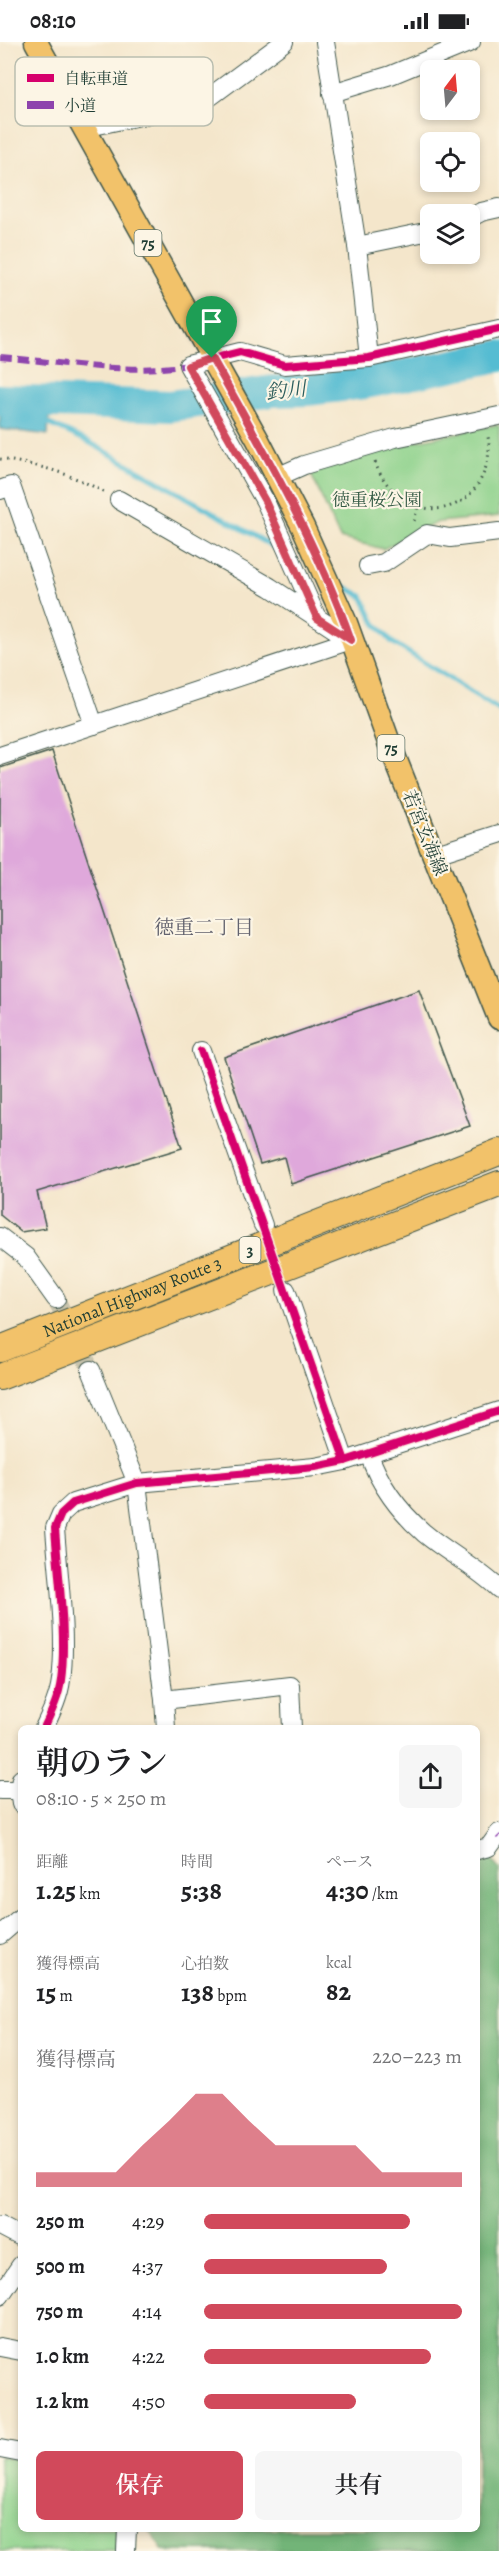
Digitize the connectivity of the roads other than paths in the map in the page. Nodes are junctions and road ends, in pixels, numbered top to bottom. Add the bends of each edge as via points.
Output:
1 (36, 42) edge
2 (284, 42) edge
3 (325, 42) edge
4 (471, 42) edge
5 (44, 57) edge
6 (332, 93) junction
7 (213, 95) edge
8 (93, 126) edge
9 (84, 128) joint
10 (499, 208) edge
11 (480, 213) edge
12 (420, 233) edge
13 (357, 246) junction
14 (499, 329) edge
15 (369, 358) junction
16 (215, 364) junction
17 (492, 418) edge
18 (277, 477) junction
19 (0, 490) edge
20 (119, 500) road end
21 (499, 532) edge
22 (368, 566) dead end
23 (317, 618) junction
24 (349, 632) junction
25 (94, 725) junction
26 (0, 756) edge
27 (499, 834) edge
28 (433, 855) junction
29 (499, 1018) edge
30 (201, 1051) dead end
31 (499, 1152) edge
32 (499, 1184) edge
33 (263, 1225) dead end
34 (0, 1237) edge
35 (286, 1290) dead end
36 (56, 1299) tunnel mouth
37 (0, 1349) edge
38 (91, 1370) tunnel mouth
39 (0, 1377) edge
40 (499, 1411) edge
41 (369, 1454) junction
42 (345, 1461) junction
43 (137, 1482) junction
44 (499, 1589) edge
45 (164, 1700) junction
46 (45, 1725) edge
47 (166, 1725) edge
48 (292, 1725) edge
49 (0, 1790) edge
50 (18, 1791) edge
51 (499, 1833) edge
52 (480, 1849) edge
53 (18, 1920) edge
54 (0, 1935) edge
55 (0, 2226) edge
56 (18, 2235) edge
57 (18, 2269) edge
58 (0, 2296) edge
59 (0, 2347) edge
60 (18, 2350) edge
61 (0, 2449) edge
62 (18, 2452) edge
63 (127, 2532) edge
64 (126, 2551) edge

1 - 5 main road, 若宮玄海線 / 75
2 - 7 street
3 - 6 street
4 - 6 street via 390,75
6 - 13 street
8 - 9 street
9 - 16 main road, 若宮玄海線 / 75
10 - 11 street
12 - 13 street
13 - 15 street
14 - 15 street
15 - 16 street via 285,364 240,352
16 - 18 main road, 若宮玄海線 / 75
16 - 23 street via 188,366 270,513
17 - 18 street via 368,446
18 - 24 main road, 若宮玄海線 / 75
19 - 25 street via 11,486
20 - 23 street
21 - 22 street via 450,538 427,534 384,563
23 - 24 street
24 - 25 street
24 - 28 main road, 若宮玄海線 / 75
25 - 26 street
27 - 28 street
28 - 29 main road, 若宮玄海線 / 75
30 - 33 street
31 - 37 highway, National Highway Route 3 / 3
32 - 39 highway, National Highway Route 3 / 3
34 - 36 street via 26,1257
35 - 42 street
38 - 43 street
40 - 41 street
41 - 42 street
41 - 44 street via 375,1471 401,1510 425,1534
42 - 43 street
43 - 45 street
43 - 46 street via 73,1503 61,1514 55,1528 63,1653 61,1682
45 - 47 street
45 - 48 street via 290,1685
49 - 50 street
51 - 52 street via 489,1846
53 - 54 street
55 - 56 street
57 - 58 street
59 - 60 street
61 - 62 street
63 - 64 street

